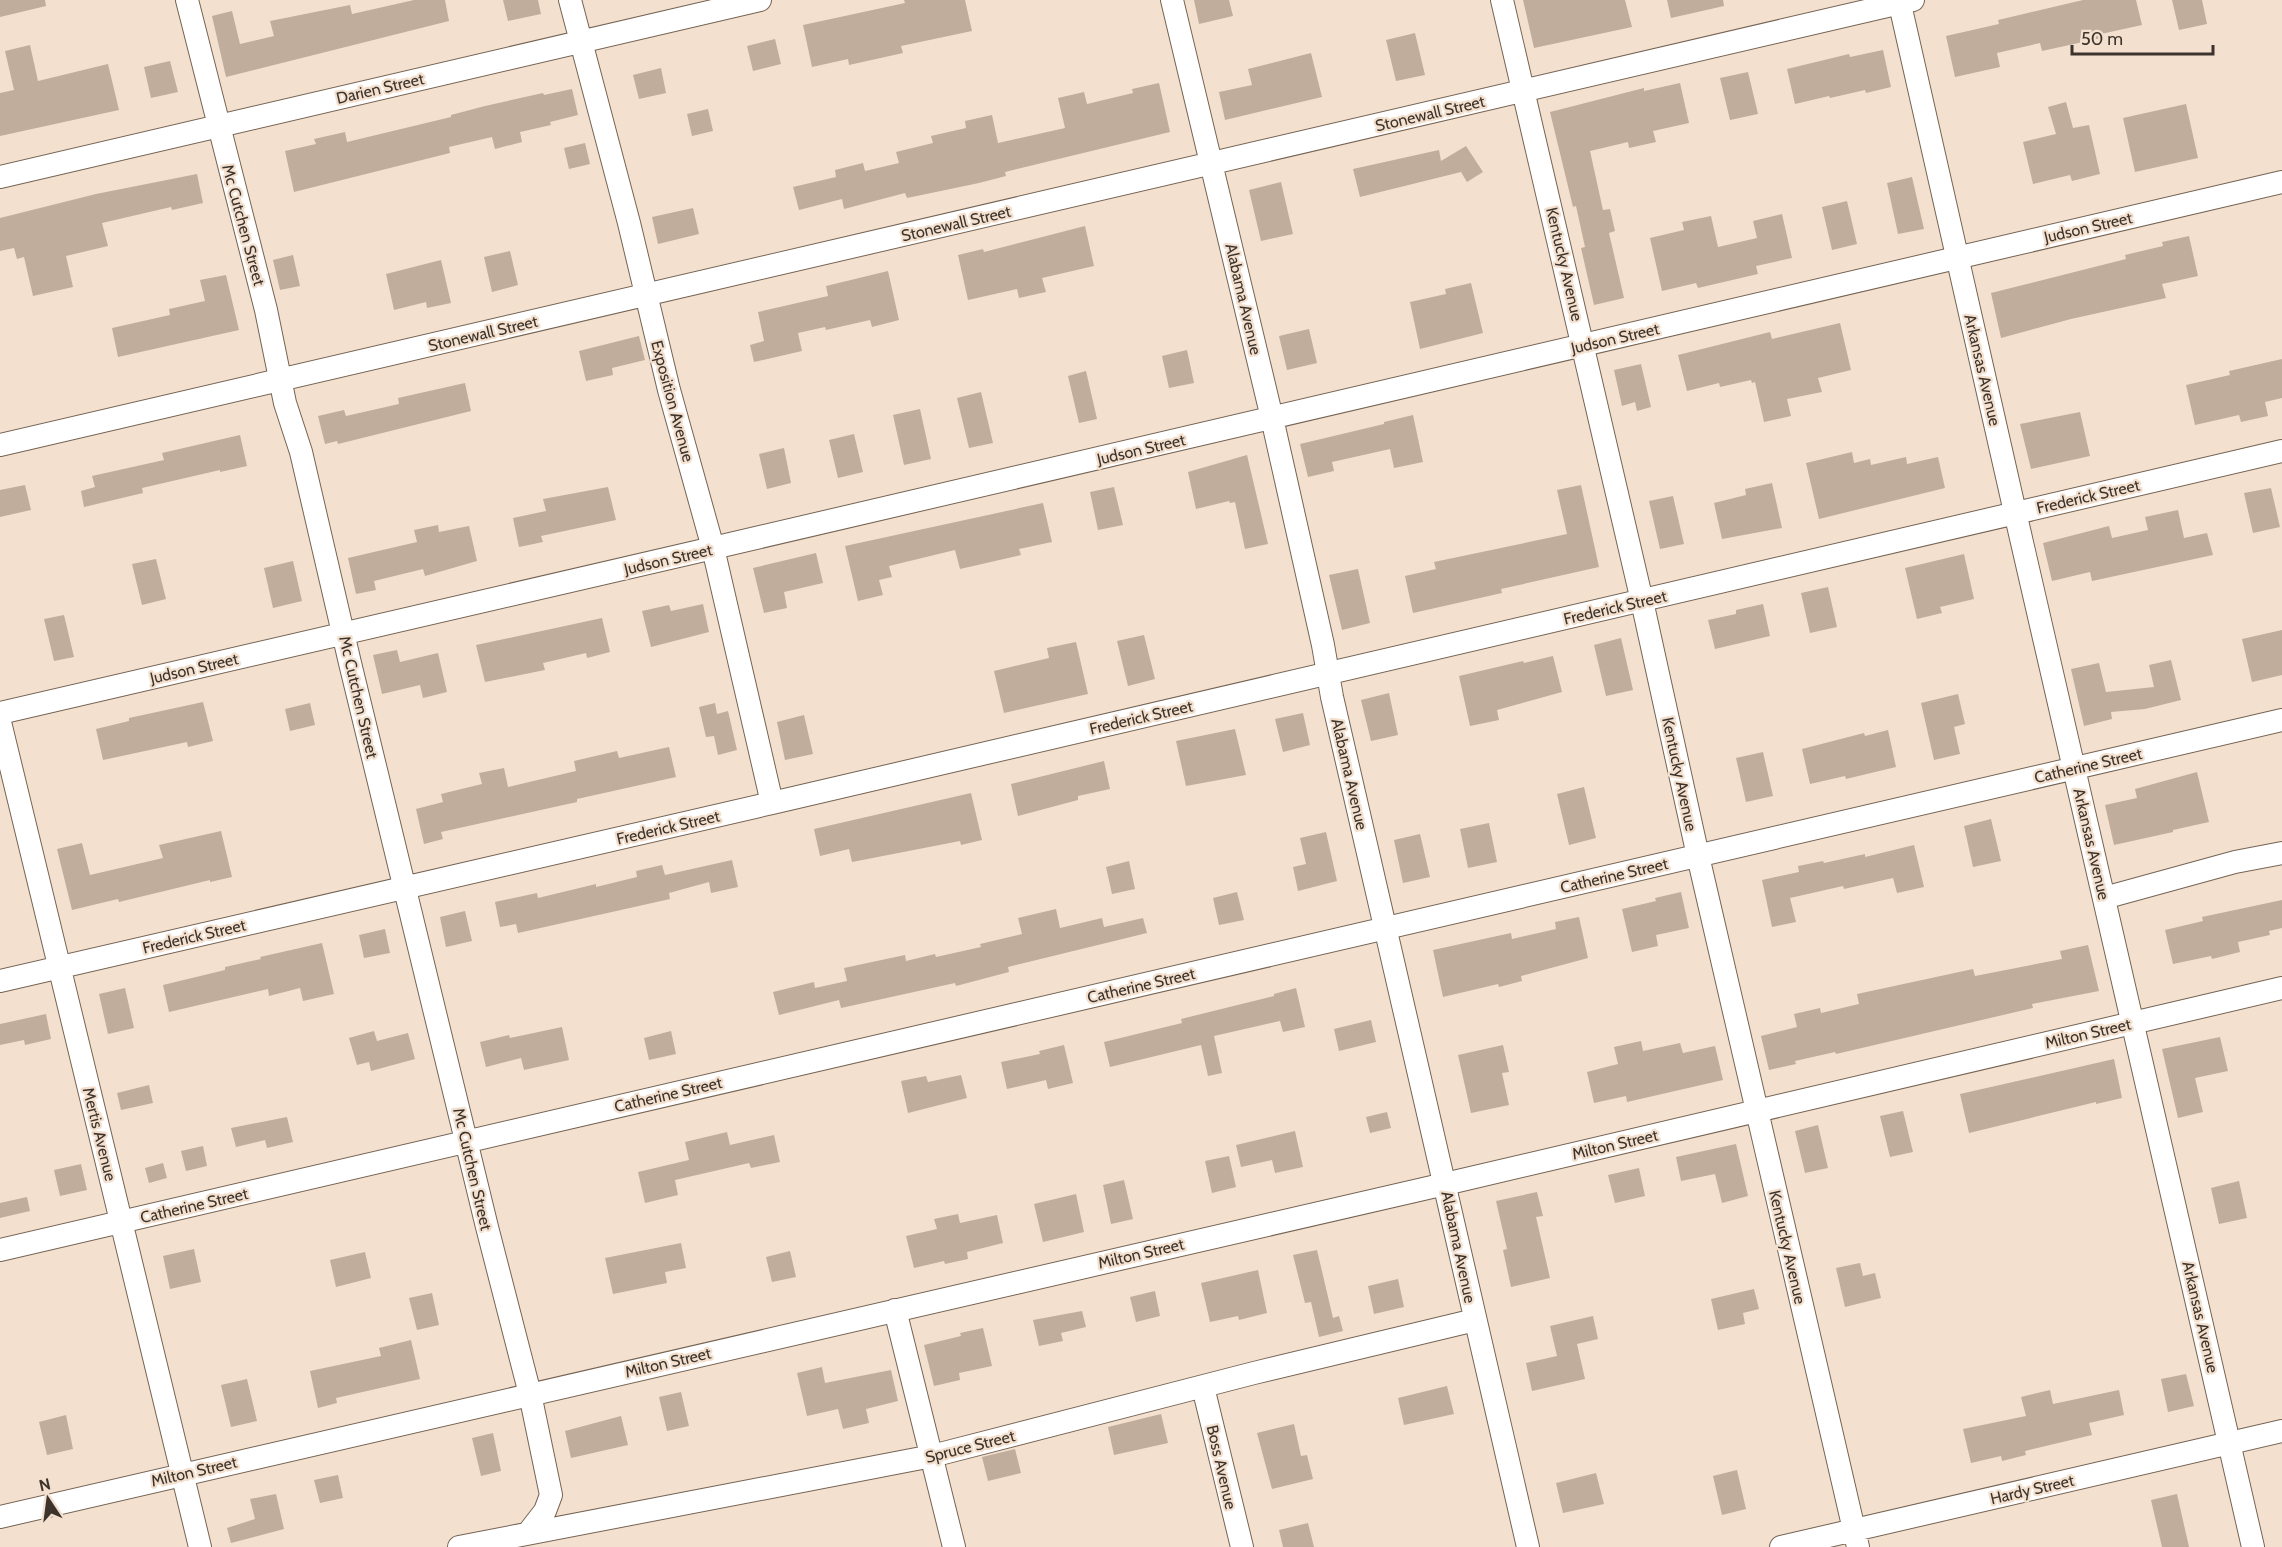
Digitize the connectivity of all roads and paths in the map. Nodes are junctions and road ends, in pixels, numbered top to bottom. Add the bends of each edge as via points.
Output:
1 (187, 0) edge
2 (570, 0) edge
3 (760, 0) edge
4 (1172, 0) edge
5 (1502, 0) edge
6 (1904, 1) edge
7 (580, 42) junction
8 (1524, 91) junction
9 (218, 126) junction
10 (1211, 164) junction
11 (0, 177) edge
12 (2282, 182) edge
13 (1957, 257) junction
14 (646, 295) junction
15 (1584, 345) junction
16 (281, 380) junction
17 (1272, 418) junction
18 (0, 445) edge
19 (2282, 451) edge
20 (2015, 512) junction
21 (713, 548) junction
22 (1642, 601) junction
23 (344, 633) junction
24 (1328, 673) junction
25 (0, 713) edge
26 (2282, 720) edge
27 (0, 722) edge
28 (2074, 768) junction
29 (772, 803) junction
30 (2282, 853) edge
31 (1698, 856) junction
32 (405, 888) junction
33 (2104, 898) junction
34 (1385, 928) junction
35 (59, 967) junction
36 (0, 981) edge
37 (2282, 988) edge
38 (2133, 1023) junction
39 (1756, 1111) junction
40 (467, 1141) junction
41 (1445, 1184) junction
42 (121, 1222) junction
43 (0, 1250) edge
44 (896, 1310) junction
45 (1475, 1320) junction
46 (1203, 1387) junction
47 (530, 1394) junction
48 (2282, 1431) edge
49 (2230, 1443) junction
50 (932, 1456) junction
51 (182, 1474) junction
52 (0, 1517) edge
53 (528, 1533) junction
54 (1856, 1539) edge
55 (200, 1547) edge
56 (459, 1547) edge
57 (954, 1547) edge
58 (1242, 1547) edge
59 (1528, 1547) edge
60 (1781, 1547) edge
61 (2253, 1547) edge

1 - 9 street, Mc Cutchen Street
2 - 7 street, Exposition Avenue
3 - 7 street, Darien Street
4 - 10 street, Alabama Avenue
5 - 8 street, Kentucky Avenue
6 - 8 street, Stonewall Street
6 - 13 street, Arkansas Avenue
7 - 9 street, Darien Street
7 - 14 street, Exposition Avenue
8 - 10 street, Stonewall Street
8 - 15 street, Kentucky Avenue
9 - 11 street, Darien Street
9 - 16 street, Mc Cutchen Street
10 - 14 street, Stonewall Street
10 - 17 street, Alabama Avenue
12 - 13 street, Judson Street
13 - 15 street, Judson Street
13 - 20 street, Arkansas Avenue
14 - 16 street, Stonewall Street
14 - 21 street, Exposition Avenue
15 - 17 street, Judson Street
15 - 22 street, Kentucky Avenue
16 - 18 street, Stonewall Street
16 - 23 street, Mc Cutchen Street
17 - 21 street, Judson Street
17 - 24 street, Alabama Avenue
19 - 20 street, Frederick Street
20 - 22 street, Frederick Street
20 - 28 street, Arkansas Avenue
21 - 23 street, Judson Street
21 - 29 street, Exposition Avenue
22 - 24 street, Frederick Street
22 - 31 street, Kentucky Avenue
23 - 25 street, Judson Street
23 - 32 street, Mc Cutchen Street
24 - 29 street, Frederick Street
24 - 34 street, Alabama Avenue
26 - 28 street, Catherine Street
27 - 35 street, Mertis Avenue
28 - 31 street, Catherine Street
28 - 33 street, Arkansas Avenue
29 - 32 street, Frederick Street
30 - 33 street via 2235,861
31 - 34 street, Catherine Street
31 - 39 street, Kentucky Avenue
32 - 35 street, Frederick Street
32 - 40 street, Mc Cutchen Street
33 - 38 street, Arkansas Avenue
34 - 40 street, Catherine Street
34 - 41 street, Alabama Avenue
35 - 36 street, Frederick Street
35 - 42 street, Mertis Avenue
37 - 38 street, Milton Street
38 - 39 street, Milton Street
38 - 49 street, Arkansas Avenue
39 - 41 street, Milton Street
39 - 54 street, Kentucky Avenue
40 - 42 street, Catherine Street
40 - 47 street, Mc Cutchen Street
41 - 44 street, Milton Street
41 - 45 street, Alabama Avenue
42 - 43 street, Catherine Street
42 - 51 street, Mertis Avenue
44 - 47 street, Milton Street
44 - 50 street
45 - 46 street, Spruce Street
45 - 59 street, Alabama Avenue
46 - 50 street, Spruce Street
46 - 58 street, Boss Avenue
47 - 51 street, Milton Street
47 - 53 street, Mc Cutchen Street via 551,1495 545,1511
48 - 49 street, Hardy Street
49 - 54 street, Hardy Street
49 - 61 street, Arkansas Avenue
50 - 53 street, Spruce Street
50 - 57 street
51 - 52 street, Milton Street
51 - 55 street, Mertis Avenue
53 - 56 street, Spruce Street
54 - 60 street, Hardy Street

